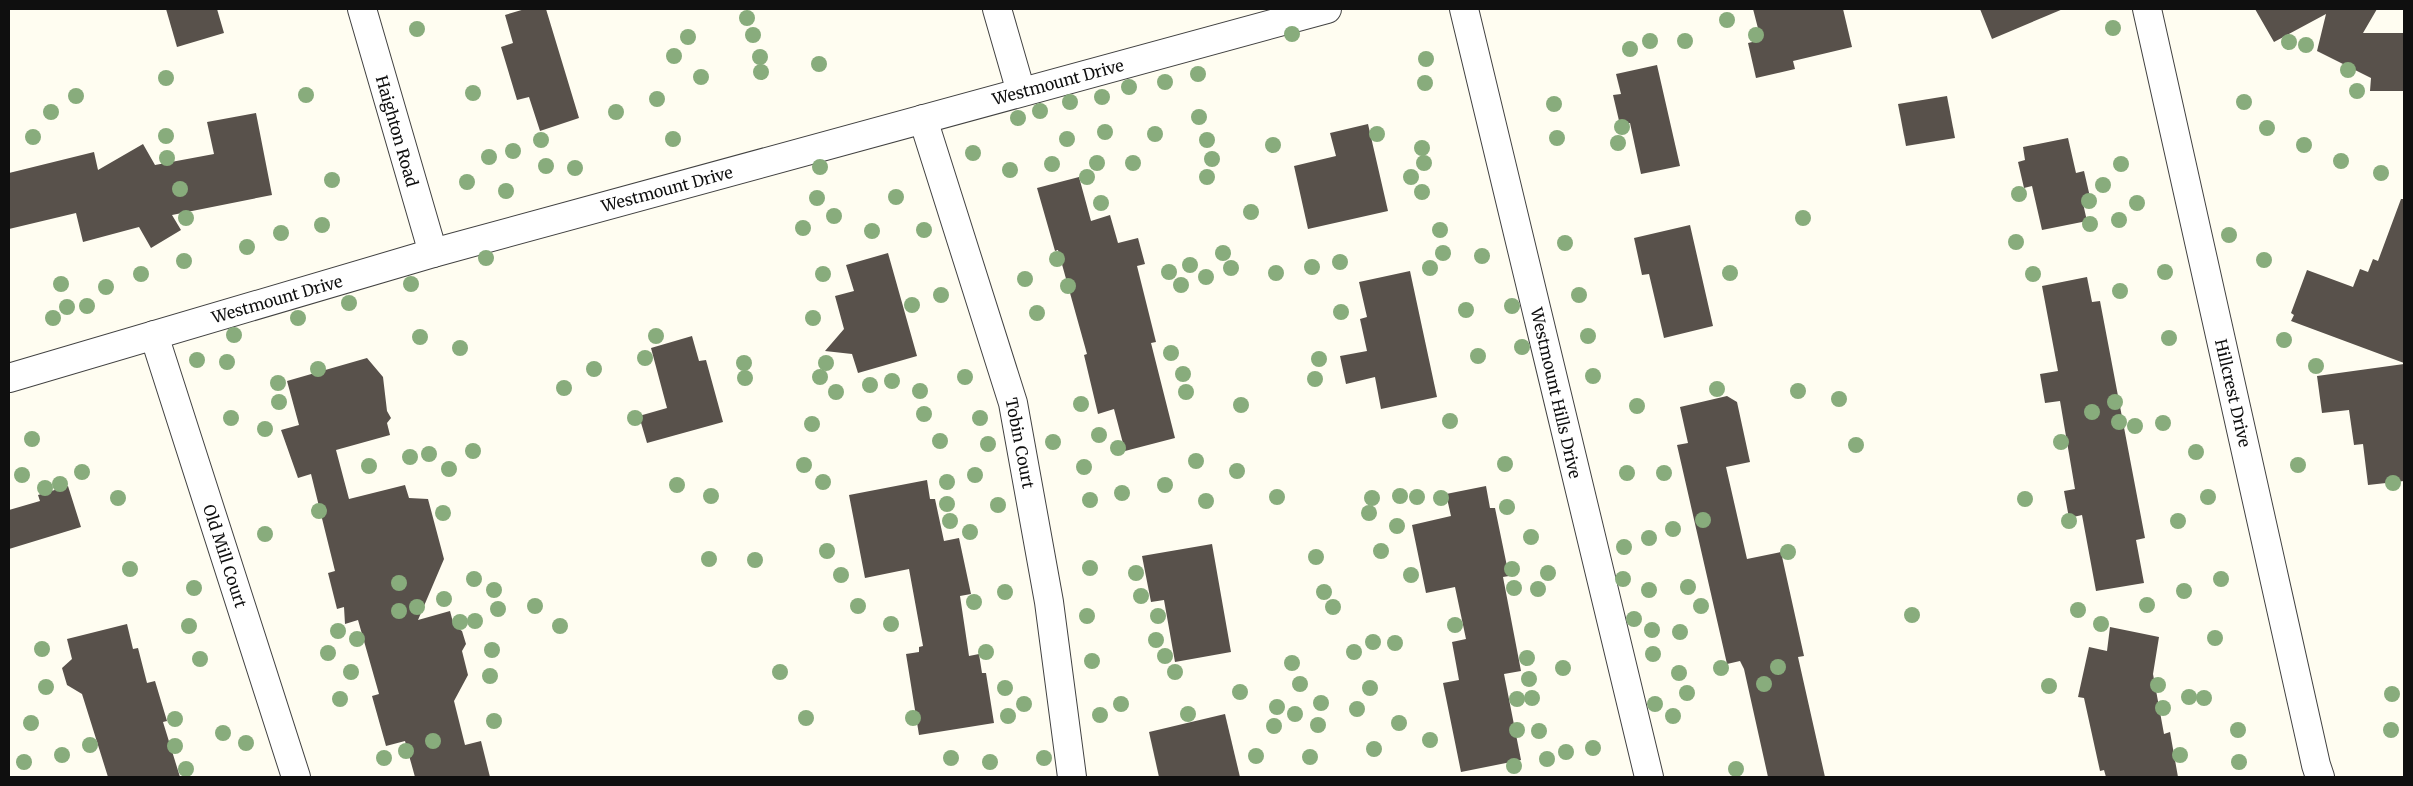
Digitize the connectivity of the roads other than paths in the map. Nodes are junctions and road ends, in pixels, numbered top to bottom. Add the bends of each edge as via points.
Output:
1 (362, 9) edge
2 (997, 9) edge
3 (1327, 9) edge
4 (1464, 9) edge
5 (2147, 9) edge
6 (1021, 92) junction
7 (923, 119) junction
8 (433, 253) junction
9 (154, 335) junction
10 (9, 378) edge
11 (296, 777) edge
12 (1072, 777) edge
13 (1649, 777) edge
14 (2320, 777) edge

1 - 8 street, Haighton Road
2 - 6 street
3 - 6 street, Westmount Drive
4 - 13 street, Westmount Hills Drive
5 - 14 street, Hillcrest Drive
6 - 7 street, Westmount Drive
7 - 8 street, Westmount Drive
7 - 12 street, Tobin Court via 1013,403 1049,602
8 - 9 street, Westmount Drive
9 - 10 street, Westmount Drive
9 - 11 street, Old Mill Court

